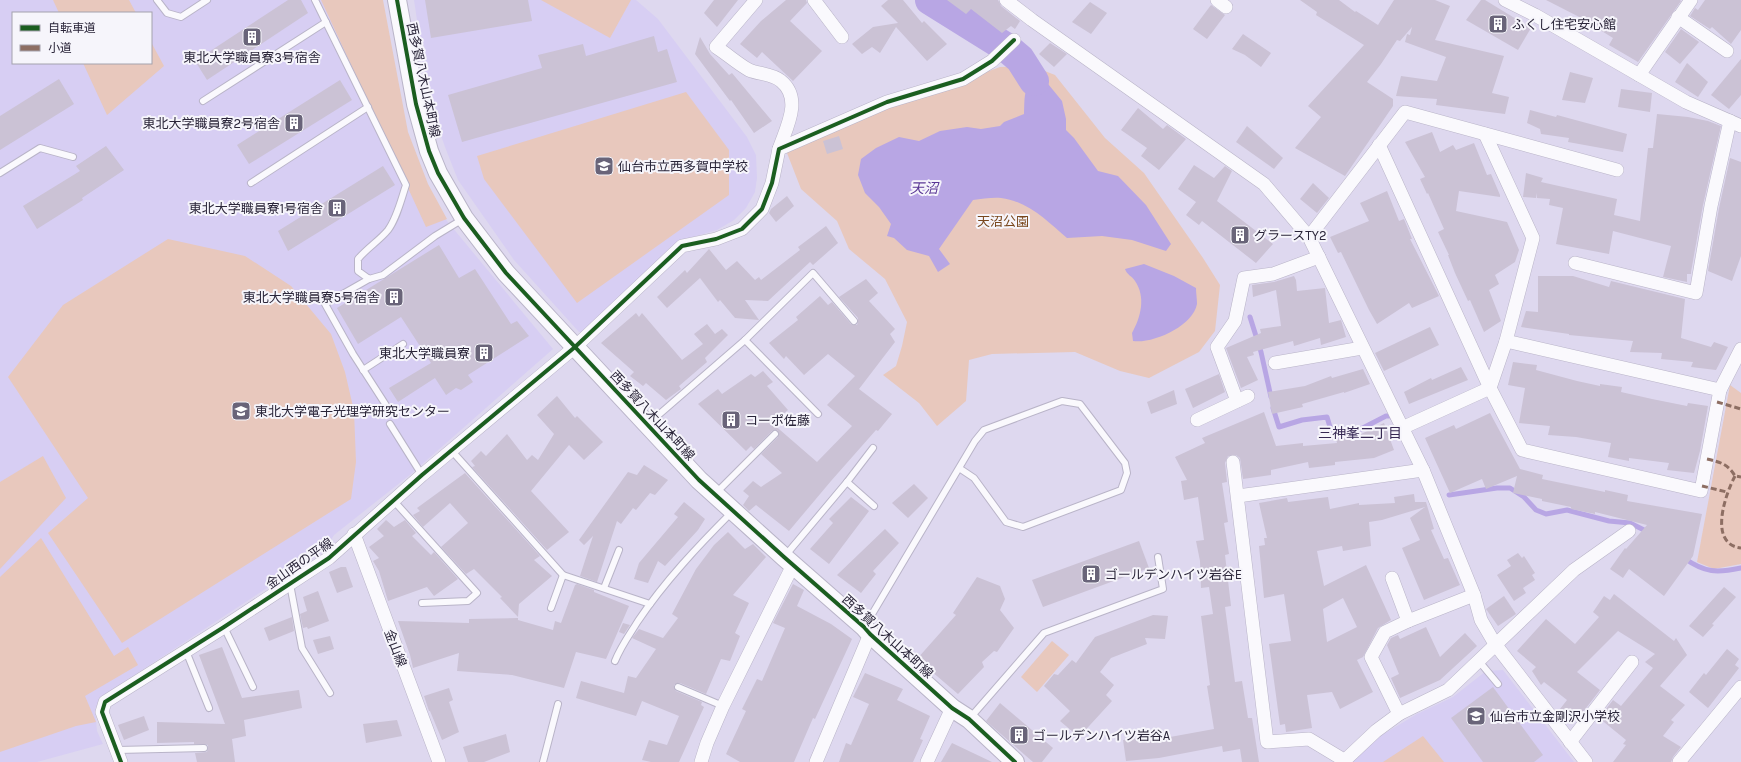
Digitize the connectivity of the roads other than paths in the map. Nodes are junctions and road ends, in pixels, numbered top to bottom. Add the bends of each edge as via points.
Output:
1 (157, 0) edge
2 (207, 0) edge
3 (315, 0) edge
4 (398, 0) edge
5 (756, 0) edge
6 (814, 0) edge
7 (1006, 0) edge
8 (1505, 0) edge
9 (1691, 0) edge
10 (1678, 17) junction
11 (326, 22) junction
12 (842, 38) dead end
13 (1014, 40) dead end
14 (1727, 51) dead end
15 (1639, 75) junction
16 (203, 101) dead end
17 (368, 107) junction
18 (1737, 122) edge
19 (1485, 134) junction
20 (1380, 145) junction
21 (779, 149) junction
22 (73, 157) dead end
23 (1617, 170) dead end
24 (0, 173) edge
25 (251, 183) dead end
26 (464, 218) junction
27 (1309, 237) junction
28 (1320, 257) junction
29 (1575, 263) dead end
30 (368, 279) junction
31 (854, 321) dead end
32 (745, 340) junction
33 (1506, 341) junction
34 (403, 344) dead end
35 (575, 347) junction
36 (1362, 348) junction
37 (1741, 349) edge
38 (1275, 363) dead end
39 (363, 370) junction
40 (1490, 388) junction
41 (1720, 390) junction
42 (391, 413) dead end
43 (818, 414) dead end
44 (1197, 420) dead end
45 (390, 424) dead end
46 (648, 424) junction
47 (1402, 428) junction
48 (774, 434) dead end
49 (873, 448) dead end
50 (451, 450) junction
51 (1233, 462) dead end
52 (959, 468) junction
53 (1424, 470) junction
54 (422, 475) junction
55 (847, 482) junction
56 (714, 494) junction
57 (1238, 496) junction
58 (393, 500) junction
59 (874, 506) dead end
60 (733, 511) junction
61 (1629, 531) dead end
62 (354, 534) junction
63 (619, 550) dead end
64 (1158, 557) dead end
65 (788, 561) junction
66 (563, 575) junction
67 (1392, 578) dead end
68 (290, 582) junction
69 (604, 588) junction
70 (1474, 595) junction
71 (422, 603) dead end
72 (650, 604) junction
73 (551, 608) dead end
74 (1408, 621) junction
75 (224, 627) junction
76 (867, 631) junction
77 (1495, 644) junction
78 (186, 651) junction
79 (1478, 660) junction
80 (615, 661) dead end
81 (1632, 662) dead end
82 (1498, 684) dead end
83 (678, 687) dead end
84 (1741, 687) edge
85 (254, 688) dead end
86 (330, 693) dead end
87 (558, 704) dead end
88 (723, 706) junction
89 (209, 708) dead end
90 (952, 708) junction
91 (1398, 714) junction
92 (969, 719) junction
93 (1570, 742) junction
94 (204, 748) dead end
95 (120, 756) edge
96 (1343, 761) edge
97 (439, 762) edge
98 (543, 762) edge
99 (701, 762) edge
100 (816, 762) edge
101 (927, 762) edge
102 (1016, 762) edge
103 (1586, 762) edge
104 (1679, 762) edge

1 - 2 lane via 167,13 181,17
3 - 11 lane
4 - 26 street, 西多賀八木山本町線 via 416,104 429,151 438,173
5 - 21 street, 金山西の平線 via 716,47 749,70 780,80 788,90 792,100 792,112
6 - 12 street
7 - 27 street via 1264,184
8 - 15 street
9 - 10 street
10 - 14 street
10 - 15 street
11 - 16 lane
11 - 17 lane
13 - 21 street via 992,61 963,79 887,102
15 - 18 street via 1686,102
17 - 25 lane
17 - 30 lane via 406,186 388,230 358,259 358,271
18 - 29 street via 1711,206 1696,293
19 - 20 street via 1406,112
19 - 23 street
19 - 33 street via 1533,238
20 - 27 street
20 - 40 street
21 - 35 street, 金山西の平線 via 772,183 762,209 742,229 716,239 682,246
22 - 24 lane via 40,148
26 - 30 lane via 383,275
26 - 35 street, 西多賀八木山本町線 via 506,273
27 - 28 street
28 - 36 street
28 - 44 street via 1273,274 1244,278 1235,321 1217,347 1243,398
30 - 39 lane via 325,304
31 - 32 lane via 813,273
32 - 43 lane
32 - 46 lane
33 - 40 street
33 - 41 street
34 - 39 lane
35 - 46 street, 西多賀八木山本町線
35 - 50 street, 金山西の平線
36 - 38 street
36 - 47 street
37 - 41 street
39 - 42 lane
40 - 41 street via 1522,450 1700,491
40 - 47 street
45 - 54 lane
46 - 56 street, 西多賀八木山本町線
47 - 53 street
48 - 56 lane
49 - 55 lane
50 - 54 street, 金山西の平線
50 - 66 lane
51 - 57 street
52 - 52 lane via 984,430 1062,401 1080,404 1125,463 1126,473 1122,490 1023,527 1006,522 974,478
52 - 76 lane
53 - 57 street
53 - 70 street
54 - 58 street, 金山西の平線
55 - 59 lane
55 - 65 lane
56 - 60 street, 西多賀八木山本町線
57 - 96 street via 1267,742 1309,739
58 - 62 street, 金山西の平線
58 - 71 lane via 477,593 468,601
60 - 65 street, 西多賀八木山本町線
60 - 72 lane via 697,547
61 - 77 street via 1574,570
62 - 68 street, 金山西の平線 via 329,558
62 - 97 street, 金山線
63 - 69 lane
64 - 92 lane via 1163,589 1044,633
65 - 76 street, 西多賀八木山本町線
65 - 88 street
66 - 69 lane
66 - 73 lane
67 - 74 street
68 - 75 street, 金山西の平線
68 - 86 lane via 302,648
69 - 72 lane
70 - 74 street
70 - 77 street via 1481,620
72 - 80 lane via 620,649
74 - 91 street via 1384,632 1371,657
75 - 78 street, 金山西の平線
75 - 85 lane
76 - 90 street, 西多賀八木山本町線
76 - 100 street
77 - 79 street
77 - 93 street
78 - 89 lane
78 - 95 street, 金山西の平線 via 105,702 102,712
79 - 82 lane
79 - 91 street via 1448,690
81 - 93 street
83 - 88 lane
84 - 104 street
87 - 98 lane
88 - 99 street
90 - 92 street, 西多賀八木山本町線
90 - 101 street
91 - 96 street
92 - 102 street, 西多賀八木山本町線
93 - 103 street
94 - 95 lane

